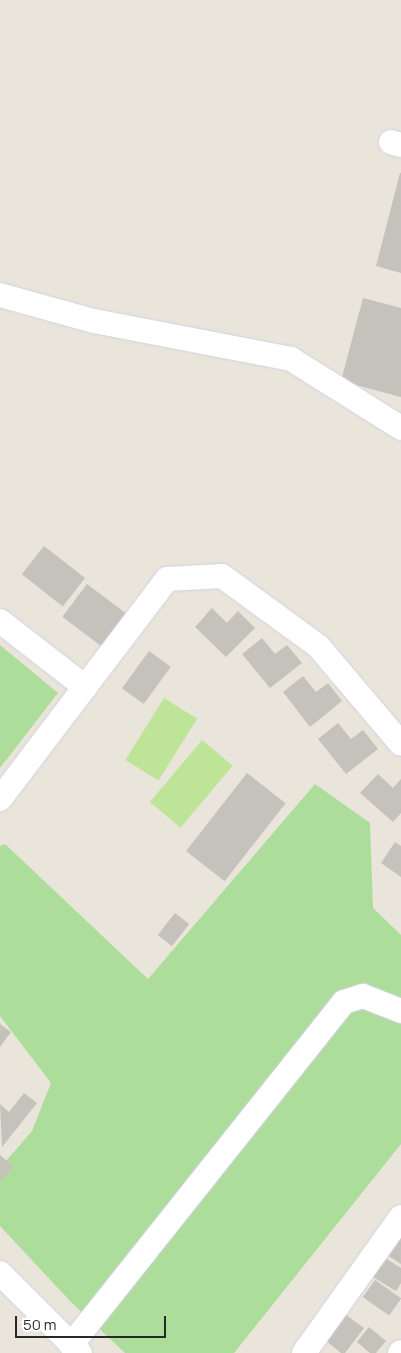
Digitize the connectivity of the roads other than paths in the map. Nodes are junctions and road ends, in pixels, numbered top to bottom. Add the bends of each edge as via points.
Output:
1 (0, 295) edge
2 (401, 428) edge
3 (0, 621) edge
4 (85, 687) junction
5 (401, 744) edge
6 (0, 799) edge
7 (401, 1010) edge
8 (401, 1216) edge
9 (0, 1273) edge
10 (76, 1349) edge
11 (304, 1353) edge

1 - 2 street via 94,321 291,359
3 - 4 street
4 - 5 street via 167,579 222,576 318,646
4 - 6 street
7 - 10 street via 363,996 344,1002
8 - 11 street
9 - 10 street

